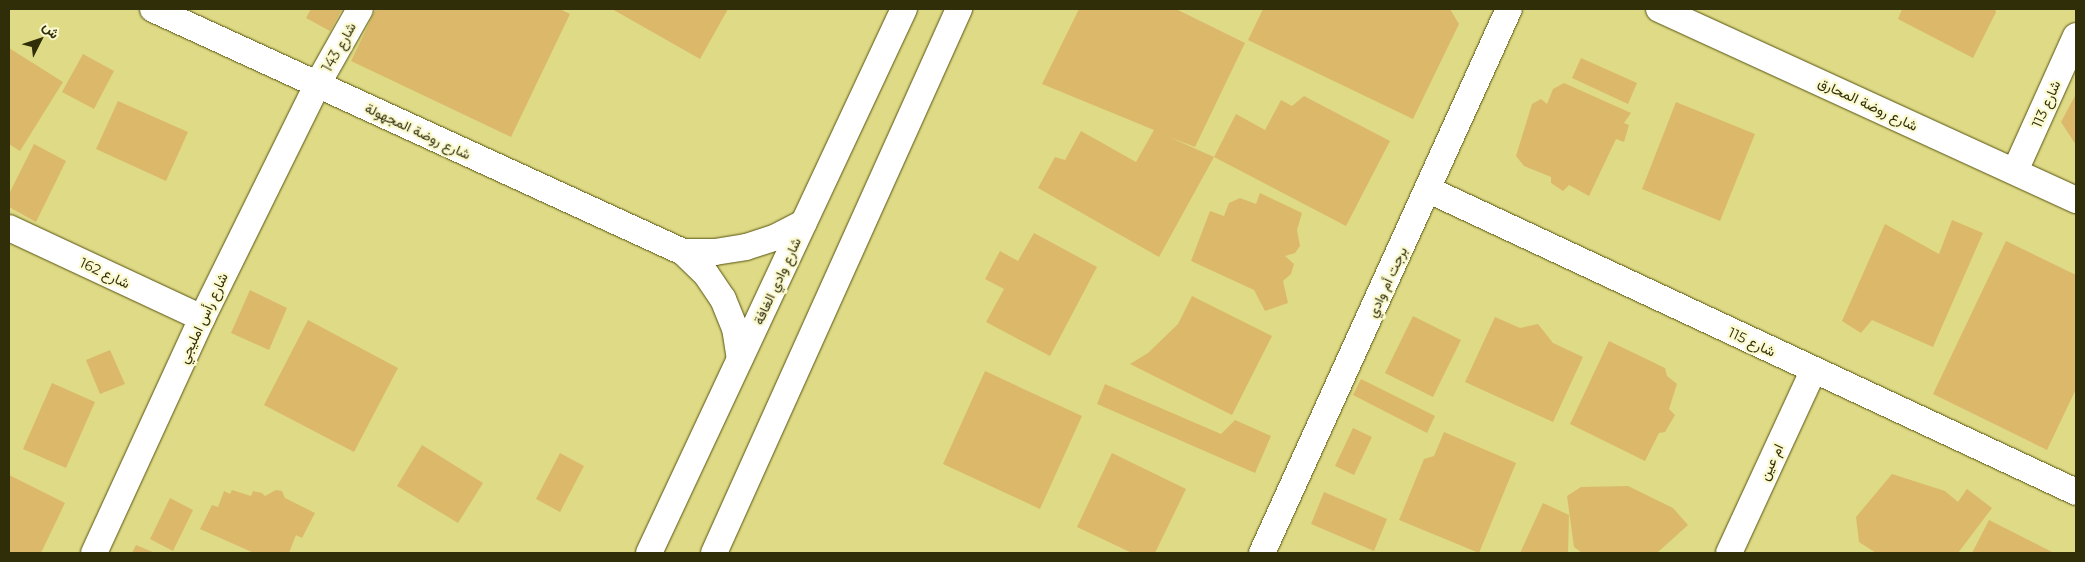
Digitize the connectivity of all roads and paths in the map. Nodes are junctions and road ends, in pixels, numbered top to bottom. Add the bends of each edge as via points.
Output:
1 (153, 9) edge
2 (360, 9) edge
3 (904, 9) edge
4 (959, 9) edge
5 (1509, 9) edge
6 (1659, 9) edge
7 (2076, 36) edge
8 (317, 85) junction
9 (2015, 172) junction
10 (1429, 190) junction
11 (2076, 200) edge
12 (804, 223) junction
13 (9, 228) edge
14 (683, 252) junction
15 (202, 318) junction
16 (740, 359) junction
17 (1813, 371) junction
18 (2076, 492) edge
19 (94, 553) edge
20 (649, 553) edge
21 (714, 553) edge
22 (1262, 553) edge
23 (1729, 553) edge

1 - 8 street, شارع روضة المجهولة
2 - 8 street, شارع 143
3 - 12 street, شارع وادي الغافة
4 - 21 street
5 - 10 street, برجت أم وادي
6 - 9 street, شارع روضة المحارق
7 - 9 street, شارع 113
8 - 14 street, شارع روضة المجهولة
8 - 15 street, شارع رأس امليجي
9 - 11 street, شارع روضة المحارق
10 - 17 street, شارع 115
10 - 22 street, برجت أم وادي
12 - 14 street, شارع روضة المجهولة via 776,238 746,247 715,252
12 - 16 street, شارع وادي الغافة
13 - 15 street, شارع 162
14 - 16 street, شارع روضة المجهولة via 706,274 723,299 735,328
15 - 19 street, شارع رأس امليجي
16 - 20 street, شارع وادي الغافة
17 - 18 street, شارع 115
17 - 23 street, ام عين

